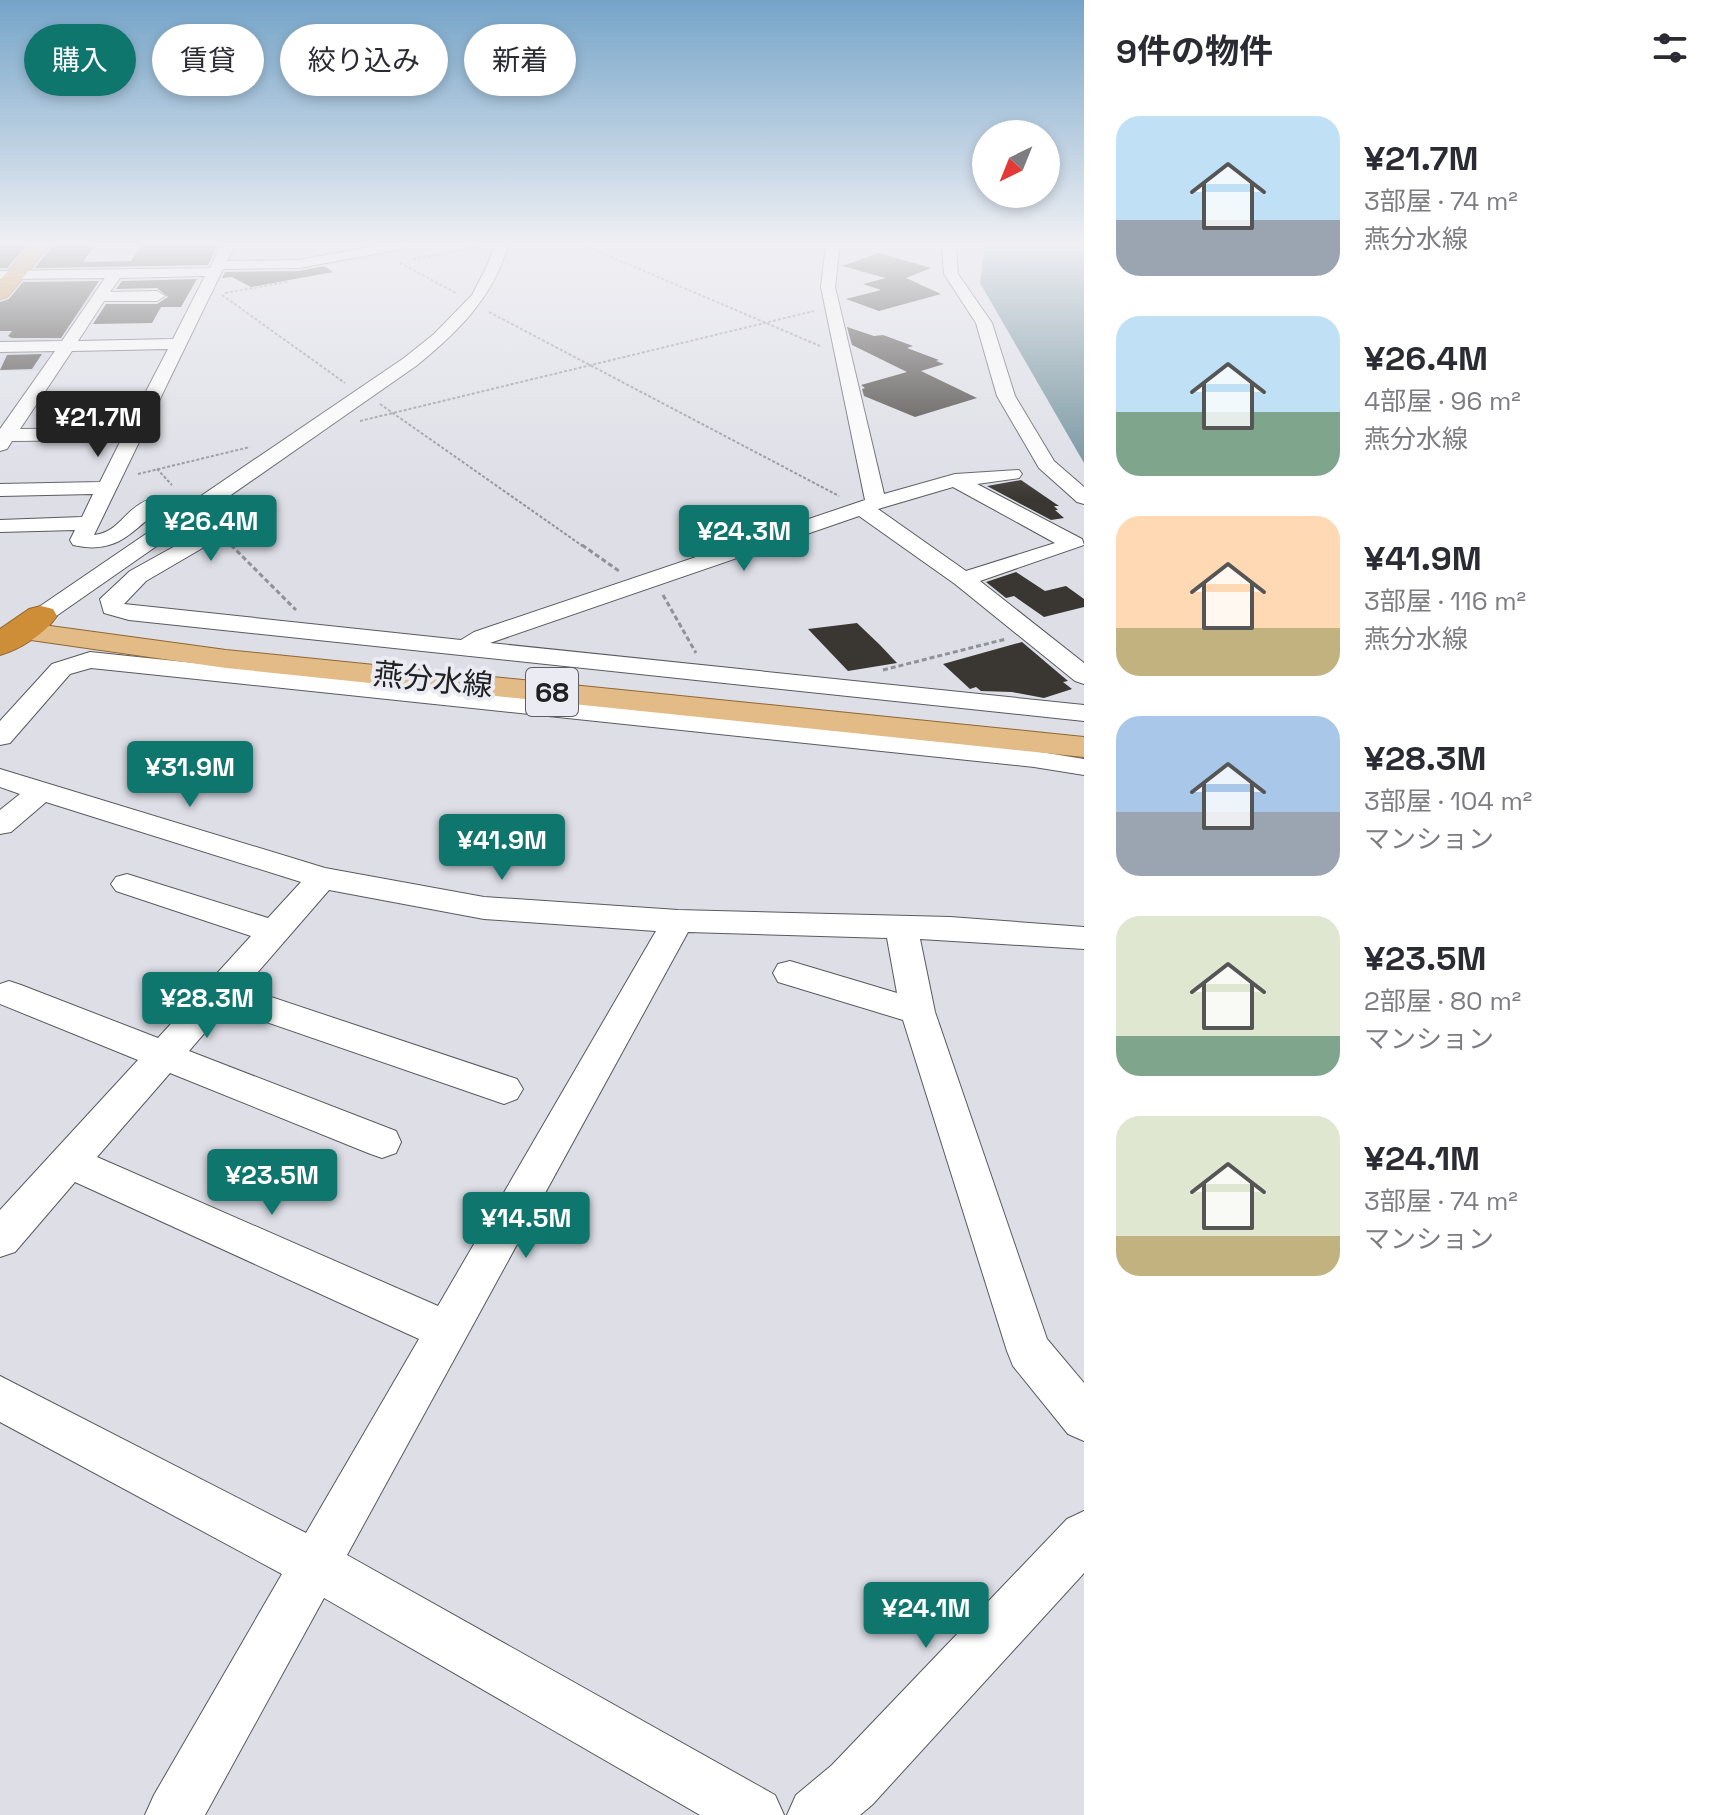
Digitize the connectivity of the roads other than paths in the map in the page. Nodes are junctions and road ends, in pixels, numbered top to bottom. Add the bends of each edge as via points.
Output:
1 (79, 330) edge
2 (186, 330) edge
3 (451, 330) edge
4 (837, 330) edge
5 (986, 330) edge
6 (179, 344) junction
7 (68, 346) junction
8 (0, 347) edge
9 (134, 434) junction
10 (2, 438) edge
11 (1012, 474) dead end
12 (955, 480) junction
13 (109, 484) junction
14 (0, 490) edge
15 (1084, 498) edge
16 (869, 505) junction
17 (198, 507) junction
18 (89, 523) junction
19 (0, 526) edge
20 (167, 529) junction
21 (963, 579) junction
22 (12, 624) edge
23 (466, 648) junction
24 (1084, 676) edge
25 (1084, 713) edge
26 (1084, 730) edge
27 (0, 737) edge
28 (1084, 747) edge
29 (1084, 767) edge
30 (0, 778) edge
31 (42, 790) junction
32 (0, 825) edge
33 (322, 878) junction
34 (127, 884) dead end
35 (678, 921) junction
36 (901, 926) junction
37 (274, 932) junction
38 (1084, 938) edge
39 (790, 973) dead end
40 (220, 993) junction
41 (9, 994) dead end
42 (918, 1012) junction
43 (164, 1056) junction
44 (504, 1089) dead end
45 (382, 1142) dead end
46 (69, 1162) junction
47 (0, 1239) edge
48 (448, 1331) junction
49 (0, 1398) edge
50 (1084, 1418) edge
51 (1084, 1536) edge
52 (317, 1566) junction
53 (174, 1815) edge
54 (755, 1815) edge
55 (816, 1815) edge

1 - 7 street
2 - 6 street
3 - 17 street
4 - 16 street
5 - 15 street via 1006,396 1046,464
6 - 7 street
6 - 9 street
7 - 8 street
7 - 10 street
9 - 10 street
9 - 13 street
11 - 12 street
12 - 16 street
12 - 21 street via 1074,544
13 - 14 street
13 - 18 street
16 - 21 street
16 - 23 street via 483,637
17 - 18 street via 174,502 147,508 134,524 99,543 81,540
17 - 20 street
18 - 19 street
20 - 22 street
20 - 23 street via 194,535 198,541 142,573 112,599 112,608
21 - 24 street
22 - 26 main road, 燕分水線 / 68
22 - 28 main road, 燕分水線 / 68 via 242,660
23 - 25 street
27 - 29 street via 61,669 90,660
30 - 31 street
31 - 32 street
31 - 33 street
33 - 35 street via 484,908
33 - 37 street
34 - 37 street
35 - 36 street
35 - 48 street
36 - 38 street
36 - 42 street
37 - 40 street
39 - 42 street
40 - 43 street
40 - 44 street
41 - 43 street
42 - 50 street via 1029,1351
43 - 45 street
43 - 46 street
46 - 47 street
46 - 48 street
48 - 52 street
49 - 52 street
51 - 55 street via 852,1785
52 - 53 street
52 - 54 street

